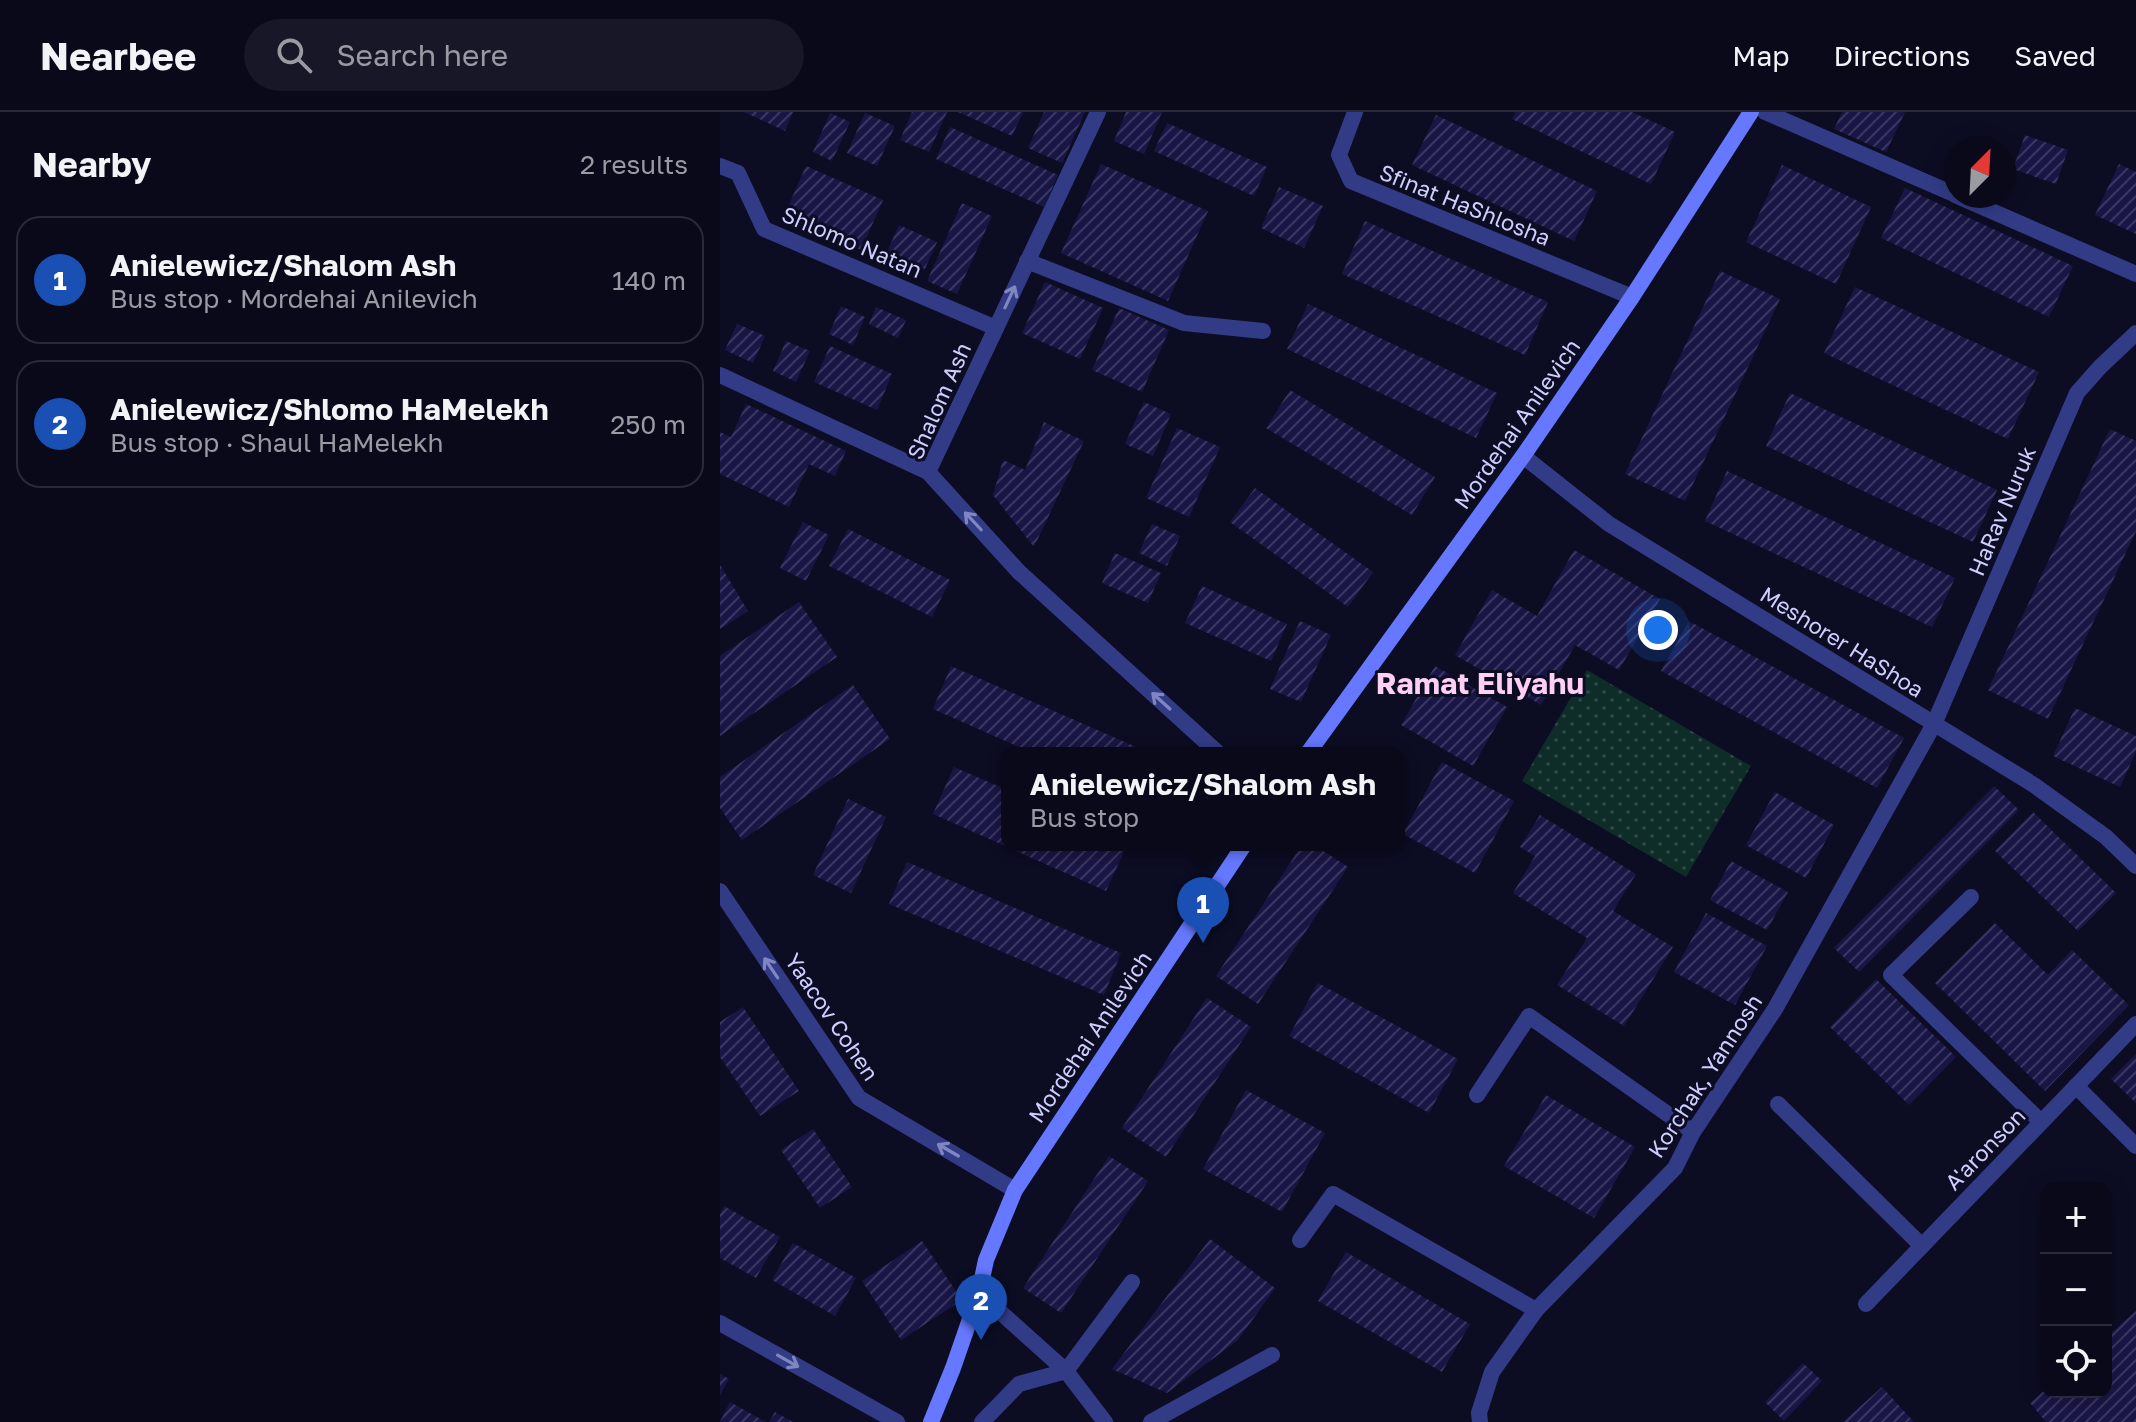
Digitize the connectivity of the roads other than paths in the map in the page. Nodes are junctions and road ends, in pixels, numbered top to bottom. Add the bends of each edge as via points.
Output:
1 (1098, 112) edge
2 (1355, 112) edge
3 (1751, 112) edge
4 (1765, 112) edge
5 (720, 166) edge
6 (1944, 190) edge
7 (1985, 208) edge
8 (1027, 261) junction
9 (2136, 274) edge
10 (1632, 297) junction
11 (996, 328) junction
12 (1263, 331) dead end
13 (2136, 333) edge
14 (720, 375) edge
15 (1523, 456) junction
16 (928, 472) junction
17 (1934, 724) junction
18 (1211, 747) edge
19 (1312, 747) edge
20 (1240, 851) edge
21 (2136, 866) edge
22 (720, 891) edge
23 (1971, 897) dead end
24 (2136, 1024) edge
25 (2076, 1086) junction
26 (1477, 1095) dead end
27 (1778, 1104) dead end
28 (2041, 1122) junction
29 (1693, 1132) junction
30 (2136, 1146) edge
31 (1015, 1190) junction
32 (1300, 1240) dead end
33 (1922, 1246) junction
34 (1132, 1282) dead end
35 (979, 1293) junction
36 (1866, 1304) dead end
37 (1536, 1310) junction
38 (720, 1323) edge
39 (1272, 1355) dead end
40 (1066, 1371) junction
41 (897, 1422) edge
42 (931, 1422) edge
43 (982, 1422) edge
44 (1105, 1422) edge
45 (1151, 1422) edge
46 (1480, 1422) edge

1 - 8 street, Shalom Ash
2 - 10 street, Sfinat HaShlosha via 1339,155 1351,181
3 - 10 street, Mordehai Anilevich
4 - 6 street
5 - 11 street, Shlomo Natan via 738,173 764,229
7 - 9 street
11 -> 8 street, Shalom Ash
8 - 12 street via 1184,323
10 - 15 street, Mordehai Anilevich
11 - 16 street, Shalom Ash
13 - 17 street, HaRav Nuruk via 2077,393
14 - 16 street
15 - 17 street, Meshorer HaShoa via 1609,524
15 - 19 street, Mordehai Anilevich
18 -> 16 street, Shalom Ash via 1019,572
17 - 21 street, Meshorer HaShoa via 2034,785 2106,837
17 - 29 street, Korchak, Yannosh via 1775,1009
20 - 31 street, Mordehai Anilevich
31 -> 22 street, Yaacov Cohen via 859,1098
23 - 28 street via 1891,975
24 - 25 street, A'aronson
25 - 28 street, A'aronson
25 - 30 street
26 - 29 street via 1529,1016
27 - 33 street
28 - 33 street, A'aronson
29 - 37 street, Korchak, Yannosh via 1675,1168
31 - 35 street, Mordehai Anilevich via 986,1260
32 - 37 street via 1333,1194
33 - 36 street, A'aronson
34 - 40 street
35 - 40 street
35 - 42 street, Mordehai Anilevich
37 - 46 street, Korchak, Yannosh via 1492,1372
38 -> 41 street
39 - 45 street
40 - 43 street via 1019,1384
40 - 44 street

